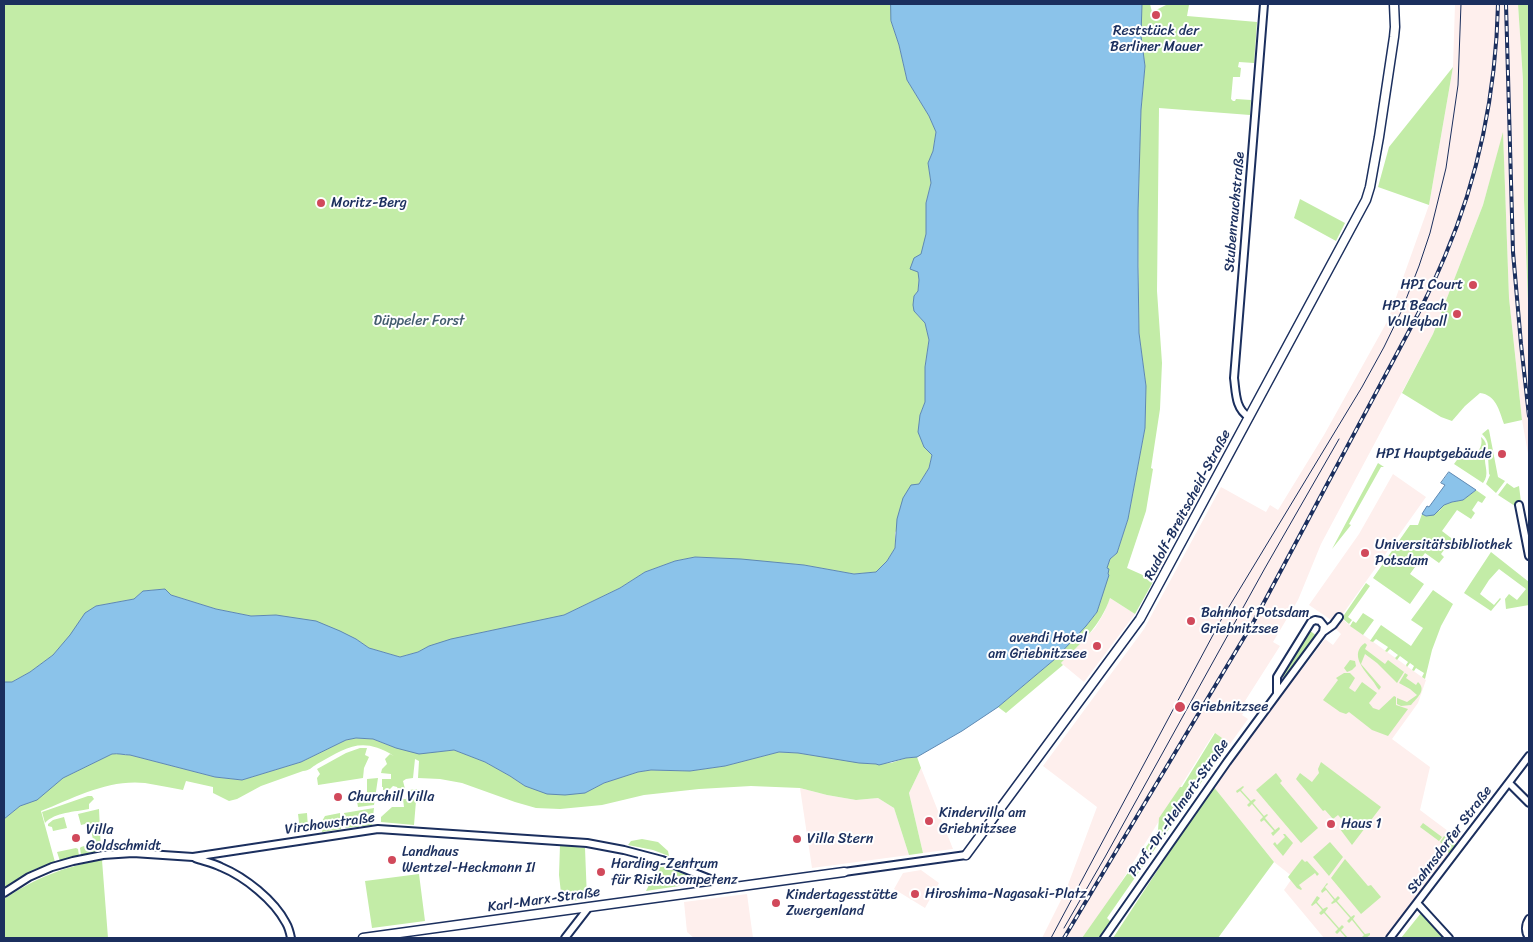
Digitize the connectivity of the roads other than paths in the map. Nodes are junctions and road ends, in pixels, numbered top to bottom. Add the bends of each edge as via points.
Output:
1 (1264, 4) edge
2 (1394, 4) edge
3 (1249, 417) junction
4 (1519, 504) dead end
5 (1529, 556) edge
6 (1339, 617) dead end
7 (1323, 632) junction
8 (1277, 694) junction
9 (1529, 756) edge
10 (1508, 783) junction
11 (1529, 803) edge
12 (966, 855) joint
13 (194, 858) junction
14 (844, 872) joint
15 (717, 889) junction
16 (4, 892) edge
17 (1417, 903) junction
18 (589, 907) junction
19 (1529, 919) edge
20 (291, 938) edge
21 (363, 938) edge
22 (565, 938) edge
23 (1104, 938) edge
24 (1390, 938) edge
25 (1450, 938) edge
26 (1529, 938) edge

1 - 3 street, Stubenrauchstraße via 1234,378 1238,405
2 - 3 street, Rudolf-Breitscheid-Straße via 1396,27 1366,200
3 - 12 street, Rudolf-Breitscheid-Straße via 1140,619
4 - 5 street
6 - 7 street, Prof.-Dr.-Helmert-Straße
7 - 8 street, Prof.-Dr.-Helmert-Straße
7 - 8 street, Prof.-Dr.-Helmert-Straße via 1322,622 1316,620 1310,624 1277,677
8 - 23 street, Prof.-Dr.-Helmert-Straße
9 - 10 street, Stahnsdorfer Straße
10 - 11 street
10 - 17 street, Stahnsdorfer Straße
12 - 14 street, Karl-Marx-Straße
13 - 15 street, Virchowstraße via 385,829 608,846 671,863 714,881
13 - 16 street, Virchowstraße via 133,853 96,856 44,870
13 - 20 street via 243,878 258,890 287,924
14 - 15 street, Karl-Marx-Straße
15 - 18 street, Karl-Marx-Straße
17 - 24 street, Stahnsdorfer Straße
17 - 25 street
18 - 21 street, Karl-Marx-Straße
18 - 22 street
19 - 26 street via 1526,929

